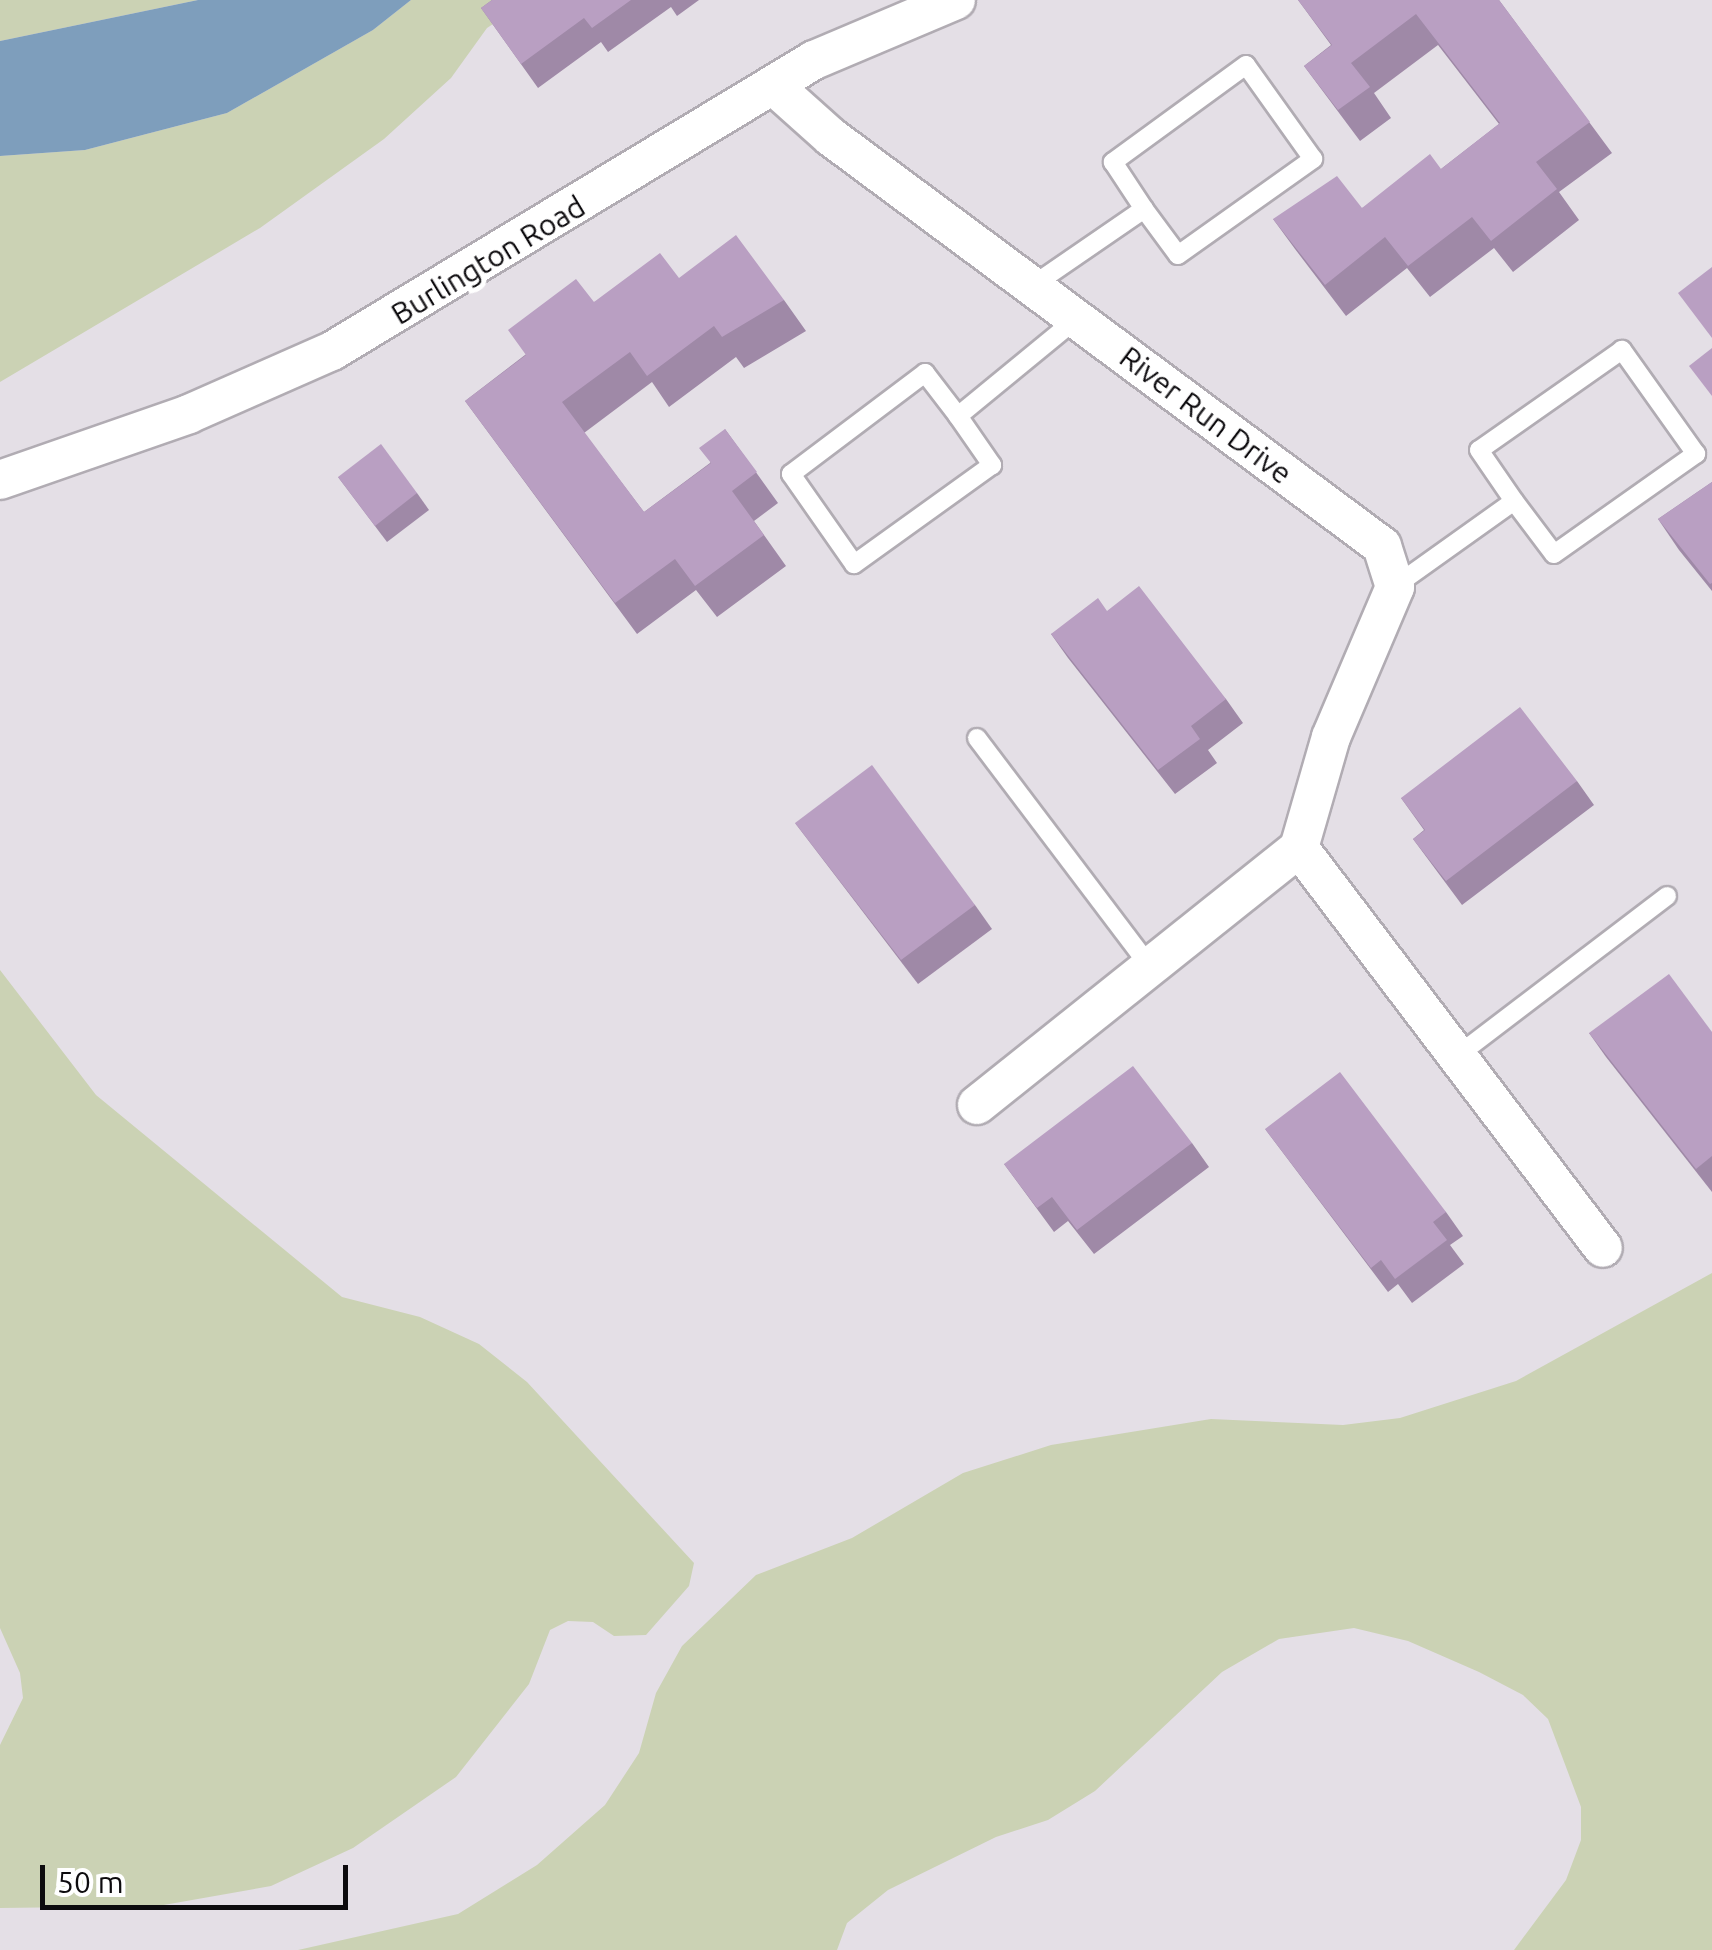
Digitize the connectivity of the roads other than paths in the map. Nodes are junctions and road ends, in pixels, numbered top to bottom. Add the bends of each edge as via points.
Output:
1 (956, 0) edge
2 (774, 86) junction
3 (1144, 209) junction
4 (1032, 286) junction
5 (1076, 319) junction
6 (958, 416) junction
7 (0, 480) edge
8 (1514, 501) junction
9 (1394, 587) junction
10 (977, 738) dead end
11 (1299, 848) junction
12 (1667, 896) dead end
13 (1150, 967) junction
14 (1457, 1056) junction
15 (977, 1104) dead end
16 (1603, 1248) dead end

1 - 2 street, Burlington Road via 850,40
2 - 4 street, River Run Drive via 831,137
2 - 7 street, Burlington Road via 332,351 189,414
3 - 3 lane via 1178,255 1313,159 1246,65 1113,162
3 - 4 lane
4 - 5 street, River Run Drive
5 - 6 lane
5 - 9 street, River Run Drive via 1382,546
6 - 6 lane via 926,374 791,474 854,564 992,465
8 - 8 lane via 1554,554 1696,454 1622,350 1479,450
8 - 9 lane
9 - 11 street via 1331,737
10 - 13 lane
11 - 13 street
11 - 14 street
12 - 14 lane
13 - 15 street
14 - 16 street

